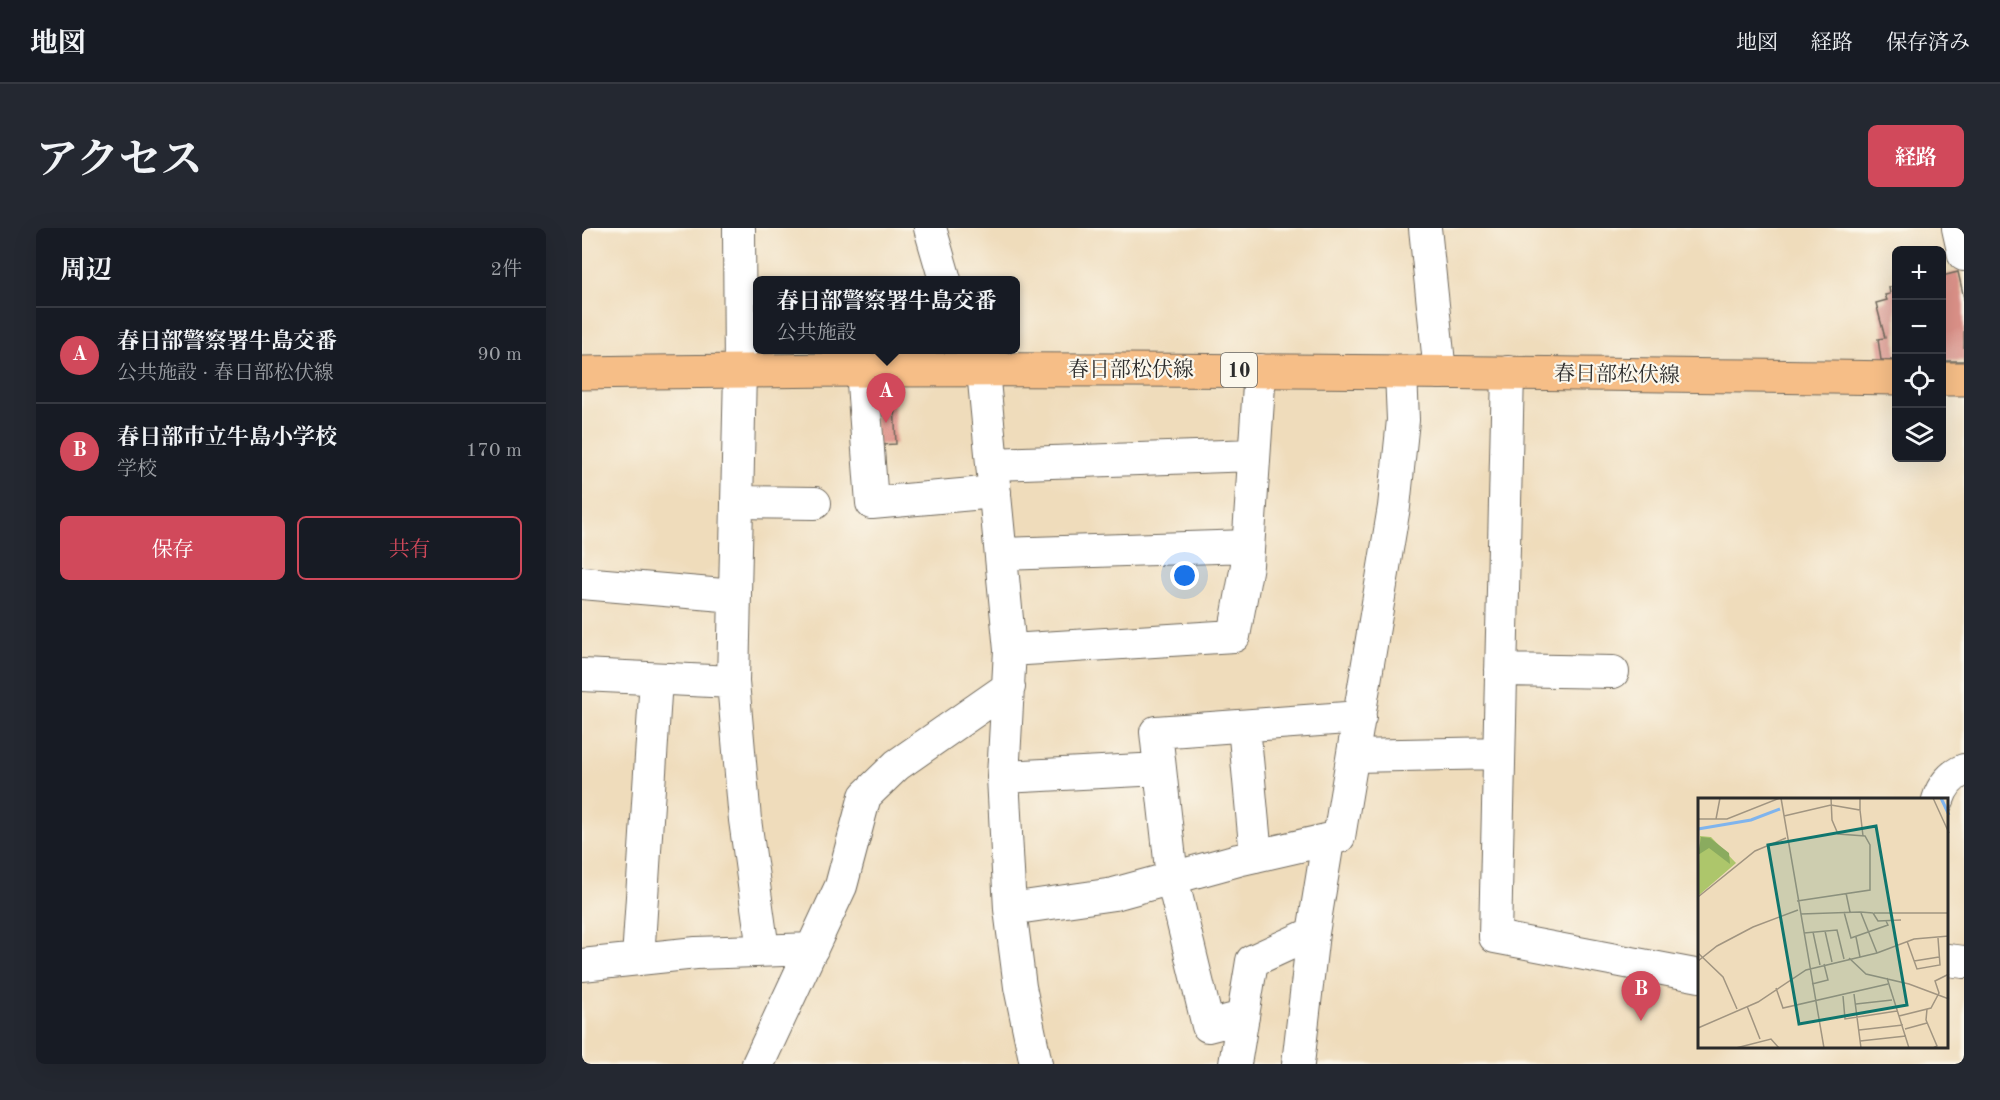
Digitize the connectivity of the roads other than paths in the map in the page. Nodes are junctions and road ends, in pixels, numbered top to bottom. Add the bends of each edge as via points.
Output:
1 (739, 228) edge
2 (930, 228) edge
3 (1425, 228) edge
4 (1958, 228) edge
5 (1964, 255) edge
6 (944, 276) edge
7 (982, 359) edge
8 (862, 370) junction
9 (1260, 370) junction
10 (740, 371) junction
11 (1401, 372) junction
12 (1508, 372) junction
13 (582, 373) edge
14 (1440, 373) junction
15 (1892, 378) edge
16 (1946, 379) edge
17 (1964, 379) edge
18 (1254, 455) junction
19 (993, 478) junction
20 (737, 502) junction
21 (815, 503) dead end
22 (1248, 546) junction
23 (1000, 554) junction
24 (582, 583) edge
25 (735, 596) junction
26 (1010, 650) junction
27 (1501, 670) junction
28 (1613, 672) dead end
29 (582, 675) edge
30 (656, 679) junction
31 (733, 682) junction
32 (1009, 687) junction
33 (1360, 717) junction
34 (1245, 726) junction
35 (1499, 753) junction
36 (1353, 756) junction
37 (1160, 769) junction
38 (1964, 770) edge
39 (1003, 777) junction
40 (1939, 798) edge
41 (1328, 841) junction
42 (1256, 856) junction
43 (1172, 878) junction
44 (1010, 909) junction
45 (1313, 933) junction
46 (812, 949) junction
47 (763, 950) junction
48 (638, 959) junction
49 (1949, 960) edge
50 (1964, 962) edge
51 (582, 965) edge
52 (1698, 976) edge
53 (1243, 1017) junction
54 (758, 1064) edge
55 (1036, 1064) edge
56 (1235, 1064) edge
57 (1298, 1064) edge

1 - 10 street
2 - 6 street
3 - 14 street
4 - 5 street
7 - 8 main road, 春日部松伏線 / 10
7 - 9 main road, 春日部松伏線 / 10
7 - 19 street
8 - 10 main road, 春日部松伏線 / 10
8 - 19 street via 872,503
9 - 11 main road, 春日部松伏線 / 10
9 - 18 street
10 - 13 main road, 春日部松伏線 / 10
10 - 20 street
11 - 14 main road, 春日部松伏線 / 10
11 - 33 street via 1403,420 1394,507
12 - 14 main road, 春日部松伏線 / 10
12 - 15 main road, 春日部松伏線 / 10
12 - 27 street
16 - 17 main road
18 - 19 street
18 - 22 street
19 - 23 street
20 - 21 street
20 - 25 street
22 - 23 street
22 - 26 street via 1234,636
23 - 26 street
24 - 25 street
25 - 31 street
26 - 32 street
27 - 28 street
27 - 35 street
29 - 30 street
30 - 31 street
30 - 48 street
31 - 47 street via 745,820
32 - 39 street
32 - 46 street via 897,765 865,796 841,886
33 - 34 street
33 - 36 street
34 - 37 street via 1156,732
34 - 42 street
35 - 36 street
35 - 52 street via 1495,937
36 - 41 street via 1339,837
37 - 39 street
37 - 43 street
38 - 40 street via 1956,773
39 - 44 street
41 - 42 street
41 - 45 street
42 - 43 street
43 - 44 street via 1114,894
43 - 53 street via 1208,1026
44 - 55 street via 1020,987
45 - 53 street via 1252,961
45 - 57 street
46 - 47 street
46 - 54 street
47 - 48 street
48 - 51 street
49 - 50 street
53 - 56 street

